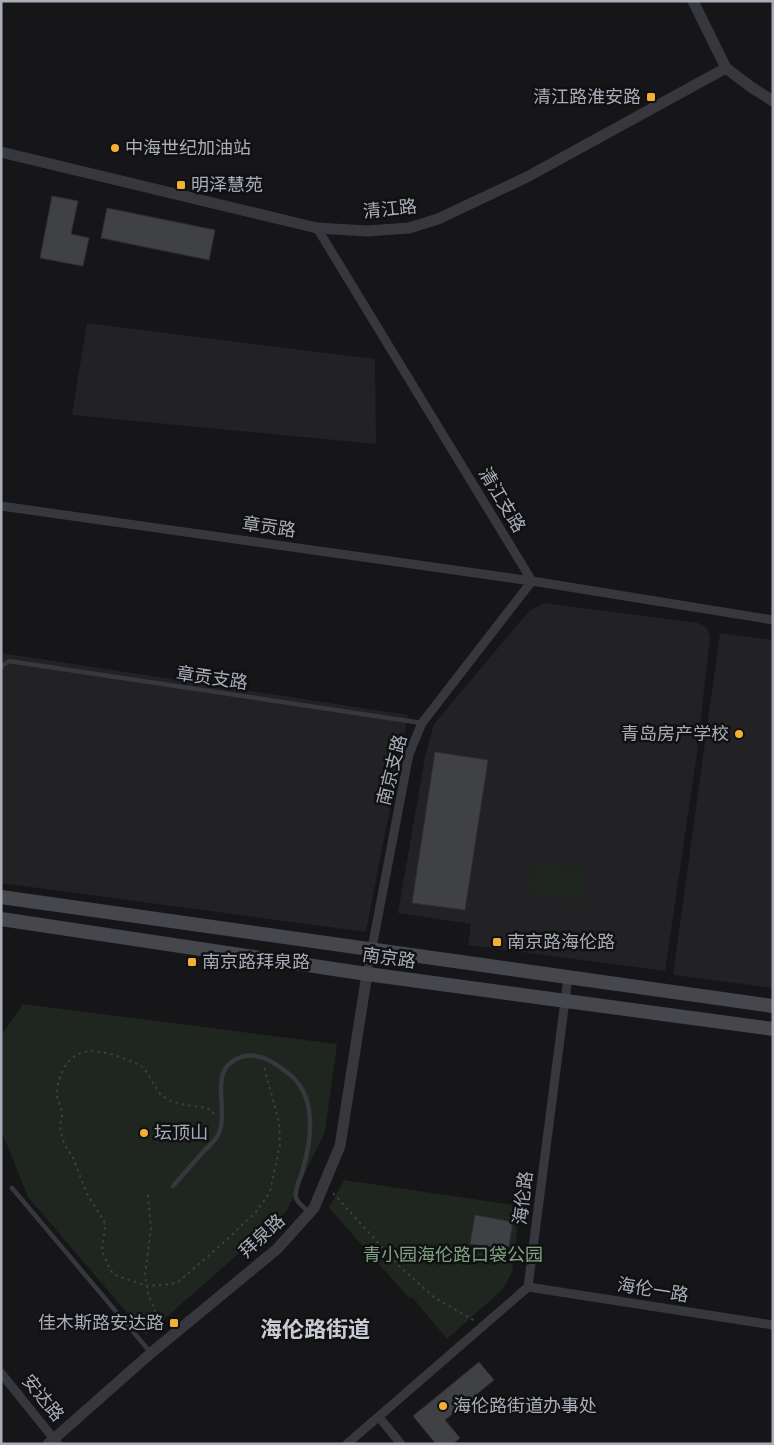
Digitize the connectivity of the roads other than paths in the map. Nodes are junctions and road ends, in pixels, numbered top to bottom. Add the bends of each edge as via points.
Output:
1 (693, 1) edge
2 (726, 68) junction
3 (773, 101) edge
4 (1, 152) edge
5 (317, 228) junction
6 (1, 506) edge
7 (532, 581) junction
8 (773, 620) edge
9 (1, 669) edge
10 (422, 722) junction
11 (1, 897) edge
12 (1, 919) edge
13 (371, 950) junction
14 (367, 974) junction
15 (568, 976) junction
16 (565, 1002) junction
17 (773, 1006) edge
18 (773, 1030) edge
19 (173, 1186) dead end
20 (12, 1188) dead end
21 (310, 1212) junction
22 (528, 1287) junction
23 (773, 1325) edge
24 (151, 1354) junction
25 (1, 1373) edge
26 (379, 1417) junction
27 (54, 1442) edge
28 (347, 1444) edge
29 (401, 1444) edge

1 - 2 street
2 - 3 street
2 - 5 street, 清江路 via 527,177 438,220 409,228 367,231
4 - 5 street, 清江路
5 - 7 street, 清江支路
6 - 7 street, 章贡路
7 - 8 street
7 - 10 street, 南京支路
9 - 10 lane, 章贡支路 via 9,661
10 - 13 street, 南京支路 via 409,754
11 - 13 main road, 南京路
12 - 14 main road, 南京路
13 - 14 street, 南京支路
13 - 15 main road, 南京路
14 - 16 main road, 南京路
14 - 21 street, 拜泉路 via 340,1146
15 - 16 street, 海伦路
15 - 17 main road, 南京路
16 - 18 main road, 南京路
16 - 22 street, 海伦路
19 - 21 lane via 218,1136 222,1116 221,1081 225,1068 230,1062 245,1056 261,1057 291,1075 306,1098 310,1138 296,1189 298,1202
20 - 24 lane
21 - 24 street, 拜泉路 via 277,1249
22 - 23 street, 海伦一路
22 - 26 street
24 - 27 street, 拜泉路
25 - 27 street, 安达路
26 - 28 street
26 - 29 street

